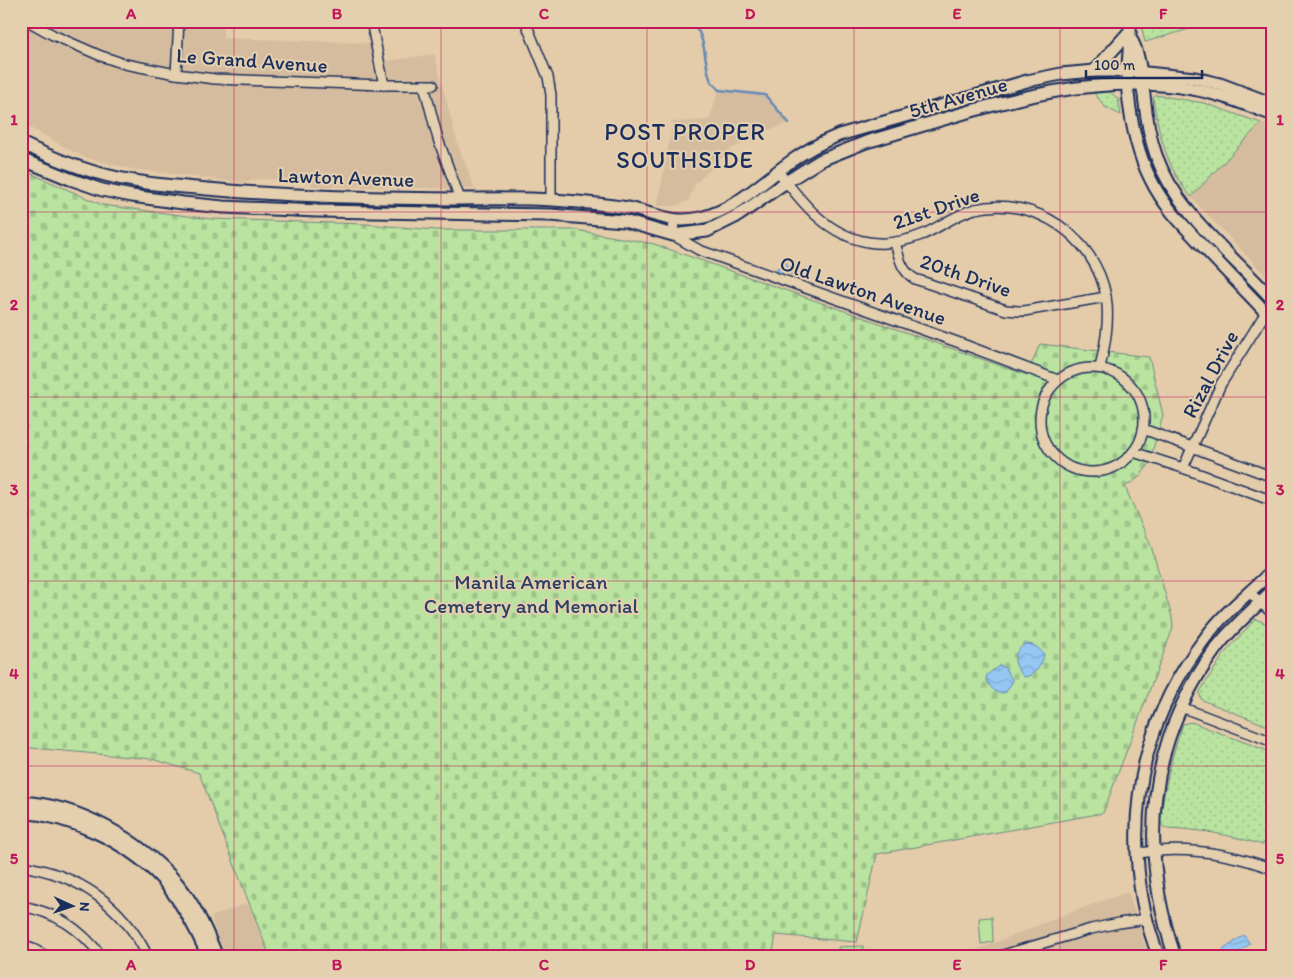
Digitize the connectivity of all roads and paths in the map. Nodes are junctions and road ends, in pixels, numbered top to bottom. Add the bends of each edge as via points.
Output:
1 (28, 21) edge
2 (179, 21) edge
3 (362, 21) edge
4 (371, 21) edge
5 (525, 21) edge
6 (1130, 30) edge
7 (1094, 71) junction
8 (1127, 71) junction
9 (1141, 72) junction
10 (176, 74) junction
11 (1128, 84) junction
12 (1143, 84) junction
13 (384, 85) junction
14 (1273, 104) edge
15 (1273, 115) edge
16 (21, 143) edge
17 (21, 159) edge
18 (778, 171) junction
19 (786, 182) junction
20 (460, 199) junction
21 (551, 200) junction
22 (674, 220) junction
23 (673, 235) junction
24 (895, 242) junction
25 (1106, 297) junction
26 (1273, 300) edge
27 (1269, 316) edge
28 (1100, 368) junction
29 (1058, 380) junction
30 (1143, 429) junction
31 (1192, 447) junction
32 (1133, 452) junction
33 (1183, 468) junction
34 (1273, 477) edge
35 (1273, 501) edge
36 (1273, 570) edge
37 (1273, 590) edge
38 (1250, 592) junction
39 (1260, 602) junction
40 (1273, 614) edge
41 (1181, 707) junction
42 (1273, 742) edge
43 (21, 802) edge
44 (21, 812) edge
45 (1154, 851) junction
46 (1138, 854) junction
47 (21, 866) edge
48 (1272, 866) edge
49 (21, 906) edge
50 (1147, 919) junction
51 (21, 944) edge
52 (211, 954) edge
53 (48, 957) edge
54 (102, 957) edge
55 (148, 957) edge
56 (996, 957) edge
57 (1159, 957) edge
58 (1175, 957) edge

1 - 10 street, Le Grand Avenue via 101,56
2 - 10 street
3 - 4 street
4 - 13 street
5 - 21 street via 552,95
6 - 7 main road
6 - 8 main road
6 - 9 main road
7 - 8 main road, 5th Avenue
7 - 18 main road, 5th Avenue via 1027,81 863,126 821,143
8 - 9 main road, 5th Avenue
8 - 11 main road
9 - 12 main road
9 - 14 main road, 5th Avenue via 1210,82
10 - 13 street, Le Grand Avenue via 216,79
11 - 12 main road, 5th Avenue
11 - 19 main road, 5th Avenue via 1094,85 1031,96 866,142 821,160
11 - 27 main road via 1135,135 1151,181 1177,219
12 - 15 main road, 5th Avenue via 1205,92
12 - 26 main road via 1149,131 1156,155 1178,199
13 - 20 street, Le Grand Avenue via 428,85 438,139
16 - 20 main road, Lawton Avenue via 75,165 133,181 257,193
17 - 23 main road, Lawton Avenue via 102,190 183,203 318,212 569,216 624,222
18 - 19 street, 21st Drive
18 - 22 main road, 5th Avenue via 721,210 702,217
19 - 23 main road, 5th Avenue via 739,215 707,231
19 - 24 street, 21st Drive via 816,216 835,230 854,239
20 - 21 main road, Lawton Avenue
21 - 22 main road, Lawton Avenue via 600,204
22 - 23 street
23 - 29 street, Old Lawton Avenue via 706,253
24 - 25 street, 20th Drive via 902,267 909,276 1006,310 1024,311
24 - 25 street, 21st Drive via 916,237 977,209 1003,206 1029,210 1046,217 1075,238 1096,266
25 - 28 street, 21st Drive via 1107,332
26 - 27 street, Rizal Drive
27 - 31 street, Rizal Drive via 1229,369
28 - 29 street via 1078,370
28 - 30 street via 1123,377 1139,396 1144,412
29 - 32 street via 1046,397 1040,417 1043,437 1057,458 1080,471 1096,472 1120,464
30 - 31 street
30 - 32 street
31 - 33 street, Rizal Drive
31 - 34 street
32 - 33 street
33 - 35 street
36 - 38 main road
37 - 39 main road
38 - 39 street
38 - 46 main road via 1206,636 1180,675 1161,715 1147,757 1142,786
39 - 40 street
39 - 41 main road via 1218,646
41 - 42 street
41 - 45 main road via 1161,762 1155,804
43 - 52 main road via 53,806 79,814 136,846 178,883 195,910
44 - 52 main road via 67,821 102,836 135,856 160,877 179,901
45 - 46 street
45 - 48 street via 1220,854
45 - 58 main road via 1161,912
46 - 50 main road
47 - 55 street via 66,877 95,894 131,927
49 - 54 street via 61,919 86,937
50 - 56 street via 1091,929
50 - 57 main road
51 - 53 street

